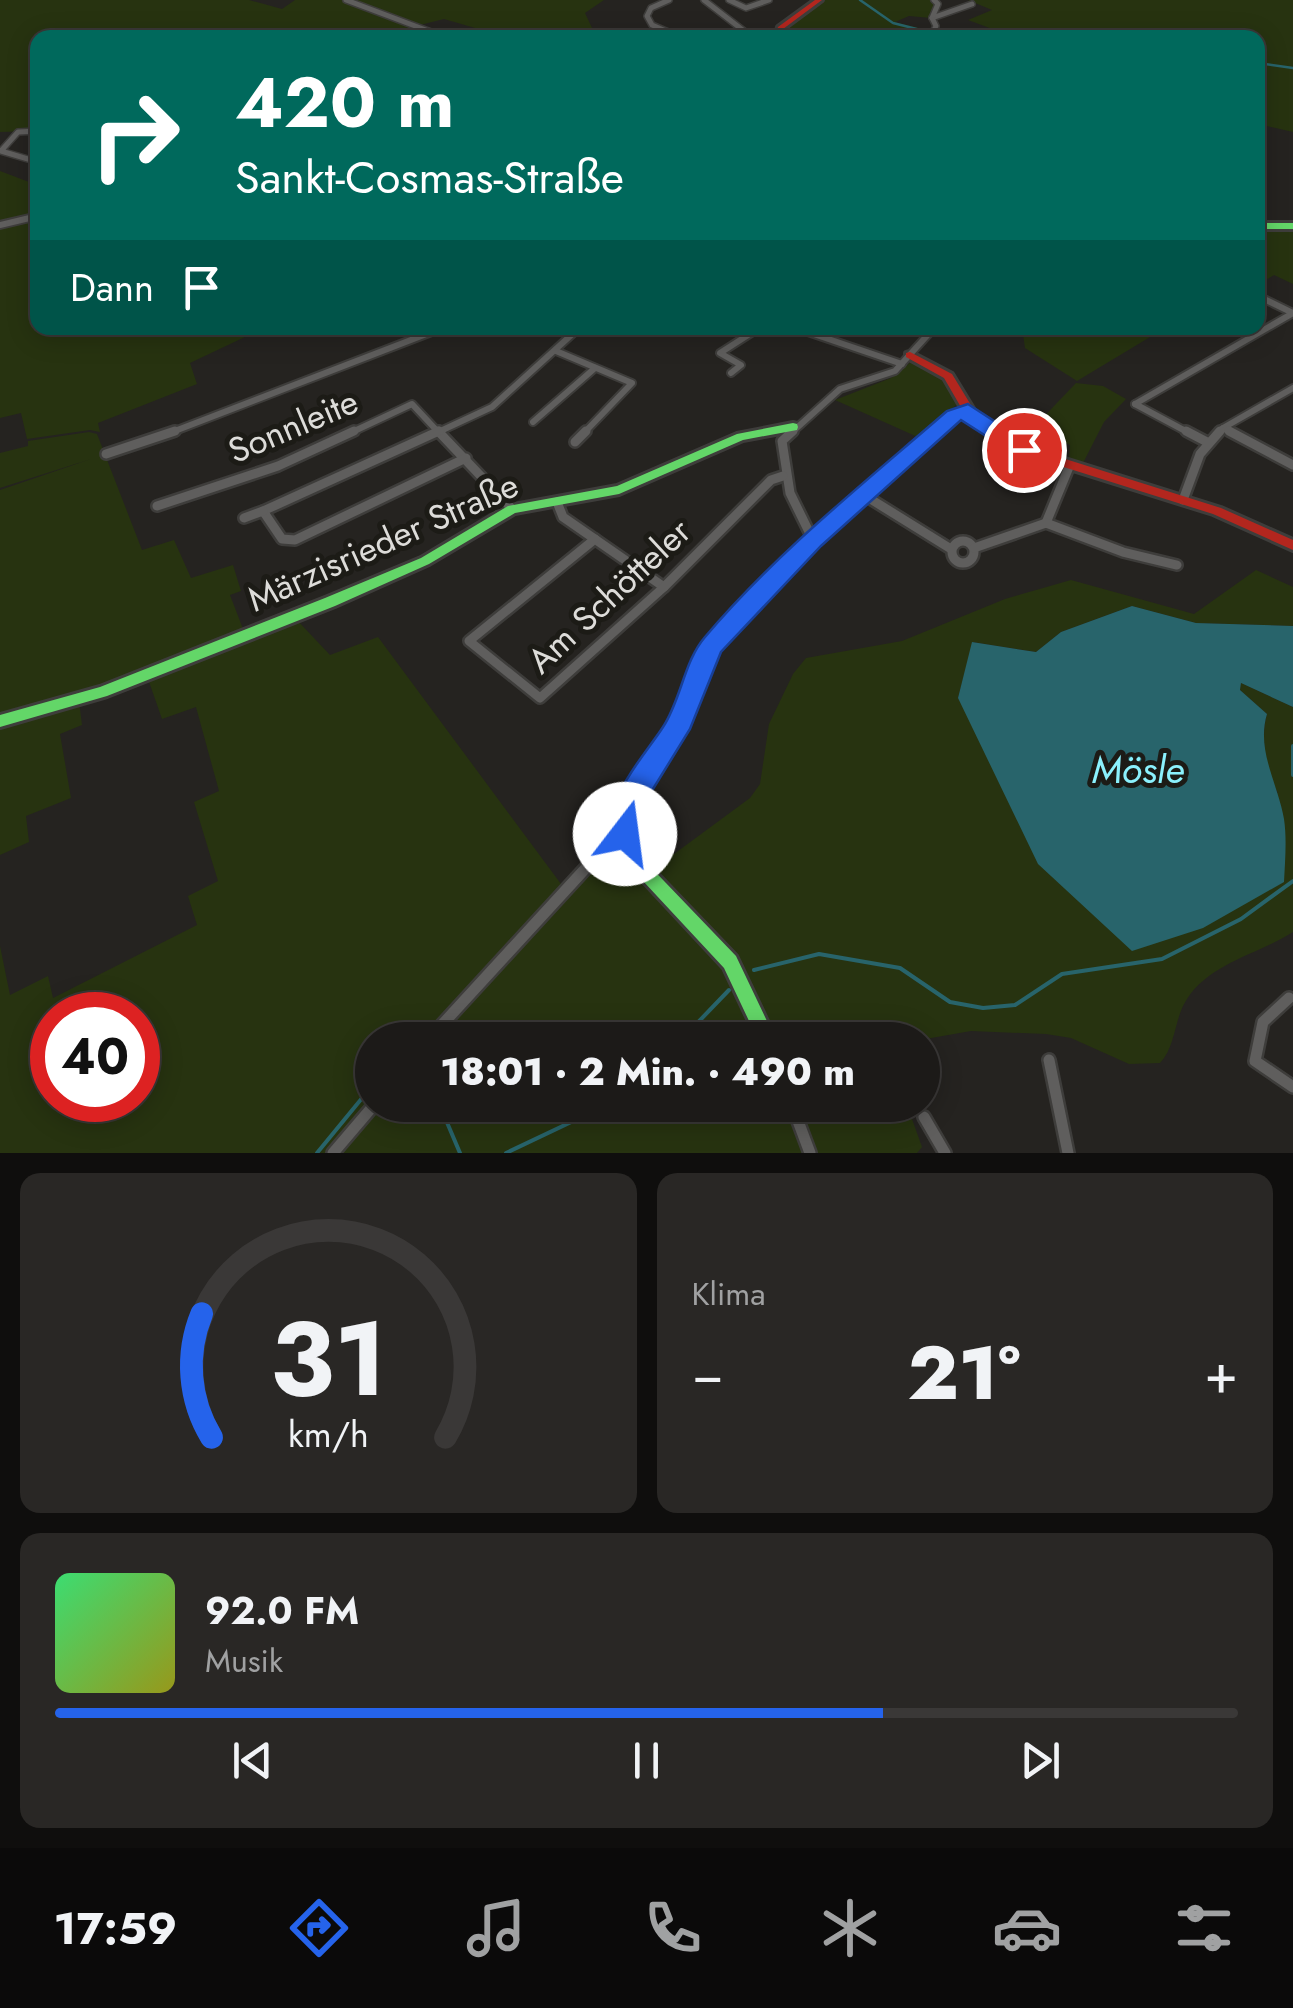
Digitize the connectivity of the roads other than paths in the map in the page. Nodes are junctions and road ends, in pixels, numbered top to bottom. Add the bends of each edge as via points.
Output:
1 (346, 0) edge
2 (669, 0) edge
3 (718, 0) edge
4 (729, 0) edge
5 (769, 0) edge
6 (819, 0) edge
7 (934, 0) edge
8 (706, 2) edge
9 (972, 4) dead end
10 (932, 18) junction
11 (426, 30) edge
12 (662, 30) edge
13 (743, 30) edge
14 (780, 30) edge
15 (933, 30) edge
16 (30, 131) edge
17 (30, 160) edge
18 (30, 218) edge
19 (0, 225) edge
20 (1265, 226) edge
21 (1293, 226) edge
22 (1265, 299) edge
23 (1293, 313) edge
24 (1265, 329) edge
25 (424, 335) edge
26 (572, 335) edge
27 (749, 335) edge
28 (820, 335) edge
29 (928, 335) edge
30 (1255, 335) edge
31 (556, 351) junction
32 (906, 360) junction
33 (595, 368) junction
34 (731, 373) dead end
35 (1293, 388) edge
36 (968, 411) junction
37 (533, 422) dead end
38 (792, 427) junction
39 (1222, 428) junction
40 (439, 430) junction
41 (575, 442) dead end
42 (1207, 442) junction
43 (106, 454) dead end
44 (466, 458) junction
45 (1293, 465) edge
46 (1069, 467) junction
47 (783, 476) junction
48 (864, 495) junction
49 (1184, 500) junction
50 (557, 502) junction
51 (158, 506) dead end
52 (512, 509) junction
53 (263, 511) junction
54 (244, 518) dead end
55 (1046, 523) junction
56 (595, 540) junction
57 (813, 540) junction
58 (1293, 545) edge
59 (951, 548) junction
60 (974, 548) junction
61 (1177, 565) dead end
62 (664, 587) junction
63 (0, 721) edge
64 (625, 834) junction
65 (1288, 998) dead end
66 (445, 1022) edge
67 (758, 1022) edge
68 (1049, 1060) dead end
69 (1293, 1086) edge
70 (359, 1122) edge
71 (798, 1122) edge
72 (927, 1122) edge
73 (333, 1153) edge
74 (810, 1153) edge
75 (944, 1153) edge
76 (1068, 1153) edge

1 - 11 street
2 - 12 street via 647,16
3 - 8 street
4 - 5 street via 746,8
6 - 14 street
7 - 10 street
8 - 13 street
9 - 10 street
10 - 15 street
16 - 17 street via 18,132 2,152
18 - 19 street
20 - 21 street
22 - 23 street
23 - 24 street
25 - 43 street
26 - 31 street
27 - 34 street via 720,353 741,365
28 - 32 street
29 - 32 street
30 - 42 street via 1135,404
31 - 33 street
31 - 40 street via 492,406
32 - 36 street via 948,376
32 - 38 street via 886,377 840,389
33 - 37 street
33 - 41 street via 632,383
35 - 39 street
36 - 46 street via 999,438
36 - 48 street
38 - 47 street via 782,441
38 - 50 street, Märzisrieder Straße via 741,437 619,490
39 - 42 street
39 - 45 street
40 - 44 street, Sonnleite
40 - 51 street, Sonnleite via 412,404 278,466
40 - 53 street
42 - 49 street
44 - 52 street, Sonnleite
44 - 53 street via 288,542
46 - 49 street
46 - 55 street
47 - 57 street
47 - 62 street, Am Schötteler
48 - 57 street
48 - 59 street
49 - 58 street
50 - 52 street, Märzisrieder Straße
50 - 56 street via 563,517
52 - 63 street, Märzisrieder Straße via 425,561 317,608 102,692
53 - 54 street
55 - 60 street
55 - 61 street
56 - 62 street
56 - 62 street, Am Schötteler via 470,641 540,698
57 - 64 street via 711,646 682,721 626,807
59 - 60 street via 962,542
59 - 60 street via 955,558 967,561 976,556
64 - 66 street via 607,845
64 - 67 street via 635,862 730,962
65 - 69 street via 1263,1022 1255,1061
68 - 76 street
70 - 73 street
71 - 74 street
72 - 75 street

